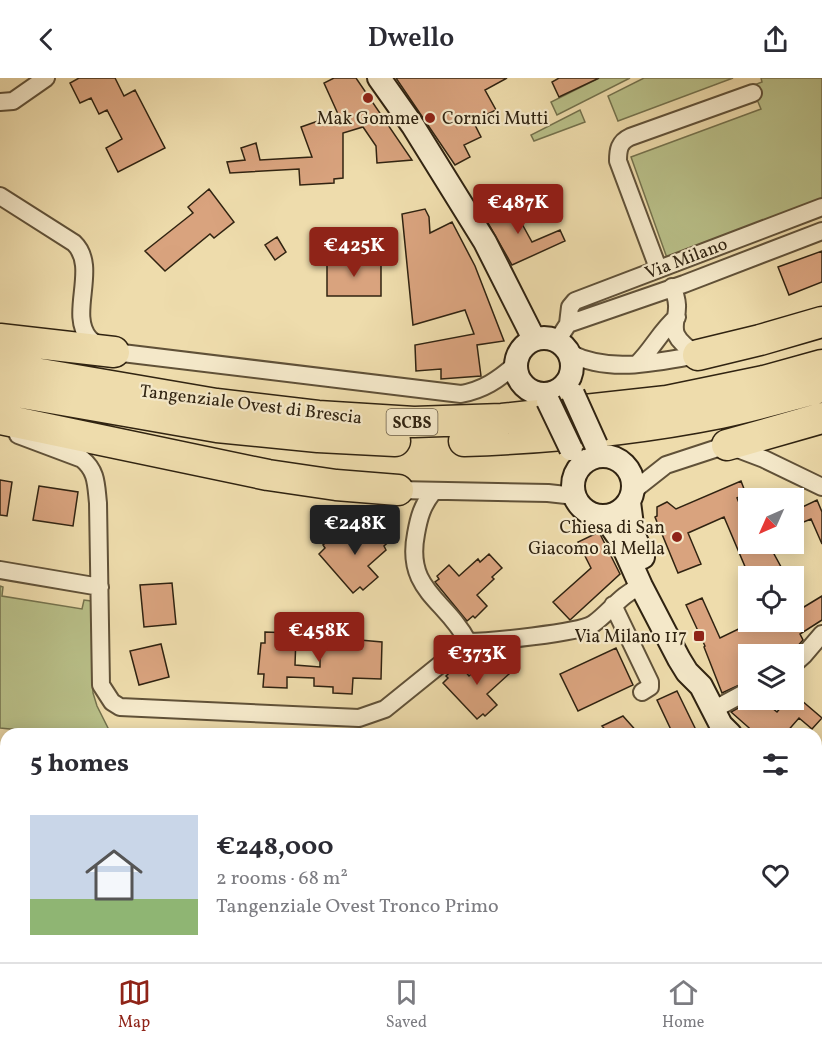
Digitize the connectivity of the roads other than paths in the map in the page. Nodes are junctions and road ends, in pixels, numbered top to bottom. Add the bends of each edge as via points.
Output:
1 (46, 78) edge
2 (379, 78) edge
3 (753, 93) dead end
4 (0, 102) edge
5 (0, 196) edge
6 (822, 207) edge
7 (822, 231) edge
8 (676, 261) junction
9 (655, 269) junction
10 (672, 287) junction
11 (677, 316) junction
12 (822, 322) edge
13 (0, 339) edge
14 (534, 339) junction
15 (565, 339) junction
16 (114, 351) junction
17 (698, 355) junction
18 (638, 364) junction
19 (515, 365) junction
20 (822, 365) edge
21 (0, 367) edge
22 (571, 387) junction
23 (822, 387) edge
24 (0, 389) edge
25 (545, 398) junction
26 (822, 418) edge
27 (0, 419) edge
28 (0, 428) edge
29 (727, 446) junction
30 (600, 451) junction
31 (578, 471) junction
32 (822, 487) edge
33 (398, 490) junction
34 (433, 492) junction
35 (575, 496) junction
36 (631, 496) junction
37 (419, 513) junction
38 (604, 516) junction
39 (0, 570) edge
40 (641, 586) junction
41 (100, 587) junction
42 (613, 605) junction
43 (822, 634) edge
44 (468, 642) junction
45 (804, 656) edge
46 (701, 686) junction
47 (642, 692) dead end
48 (738, 704) edge
49 (722, 726) edge

1 - 4 street via 13,101
2 - 14 main road via 485,242
3 - 9 street via 621,144 618,160
5 - 16 street via 82,251 84,328 89,338
6 - 8 street, Via Milano
7 - 10 street, Via Milano
8 - 9 street, Via Milano
8 - 10 street
9 - 10 street
9 - 15 street, Via Milano via 574,301
10 - 11 street
10 - 15 street, Via Milano
11 - 17 street via 676,337
11 - 18 street
12 - 17 highway
13 - 16 highway
14 - 15 main road, Via Milano
14 - 19 main road via 523,347
15 - 18 street via 586,361
15 - 22 main road, Via Milano via 572,366
16 - 19 street via 460,394 494,383
17 - 18 street
19 - 25 main road via 520,382
20 - 21 highway, Tangenziale Ovest di Brescia / SCBS via 667,401 513,418 414,422 216,404
22 - 25 main road
22 - 30 main road, Via Milano, bridge
23 - 24 highway, Tangenziale Ovest di Brescia / SCBS via 720,413 599,432 418,443 217,427
25 - 31 main road, bridge
26 - 29 highway
27 - 33 highway via 268,475
28 - 41 street via 90,465 98,503
29 - 32 street
29 - 36 street via 666,465
30 - 31 main road
30 - 36 main road via 629,472 633,481
31 - 35 main road
33 - 34 street
33 - 37 street
34 - 35 street
34 - 37 street
35 - 38 main road via 589,513
36 - 38 main road via 618,512
36 - 46 main road via 636,543 699,666
37 - 44 street via 413,548 416,572
38 - 40 main road via 620,539
39 - 41 street
40 - 42 street
40 - 46 main road via 679,659
41 - 44 street via 101,685 111,702 120,707 359,718 385,709
42 - 44 street via 588,626
42 - 47 street via 650,682 650,687
43 - 45 street
46 - 49 main road
48 - 49 street

